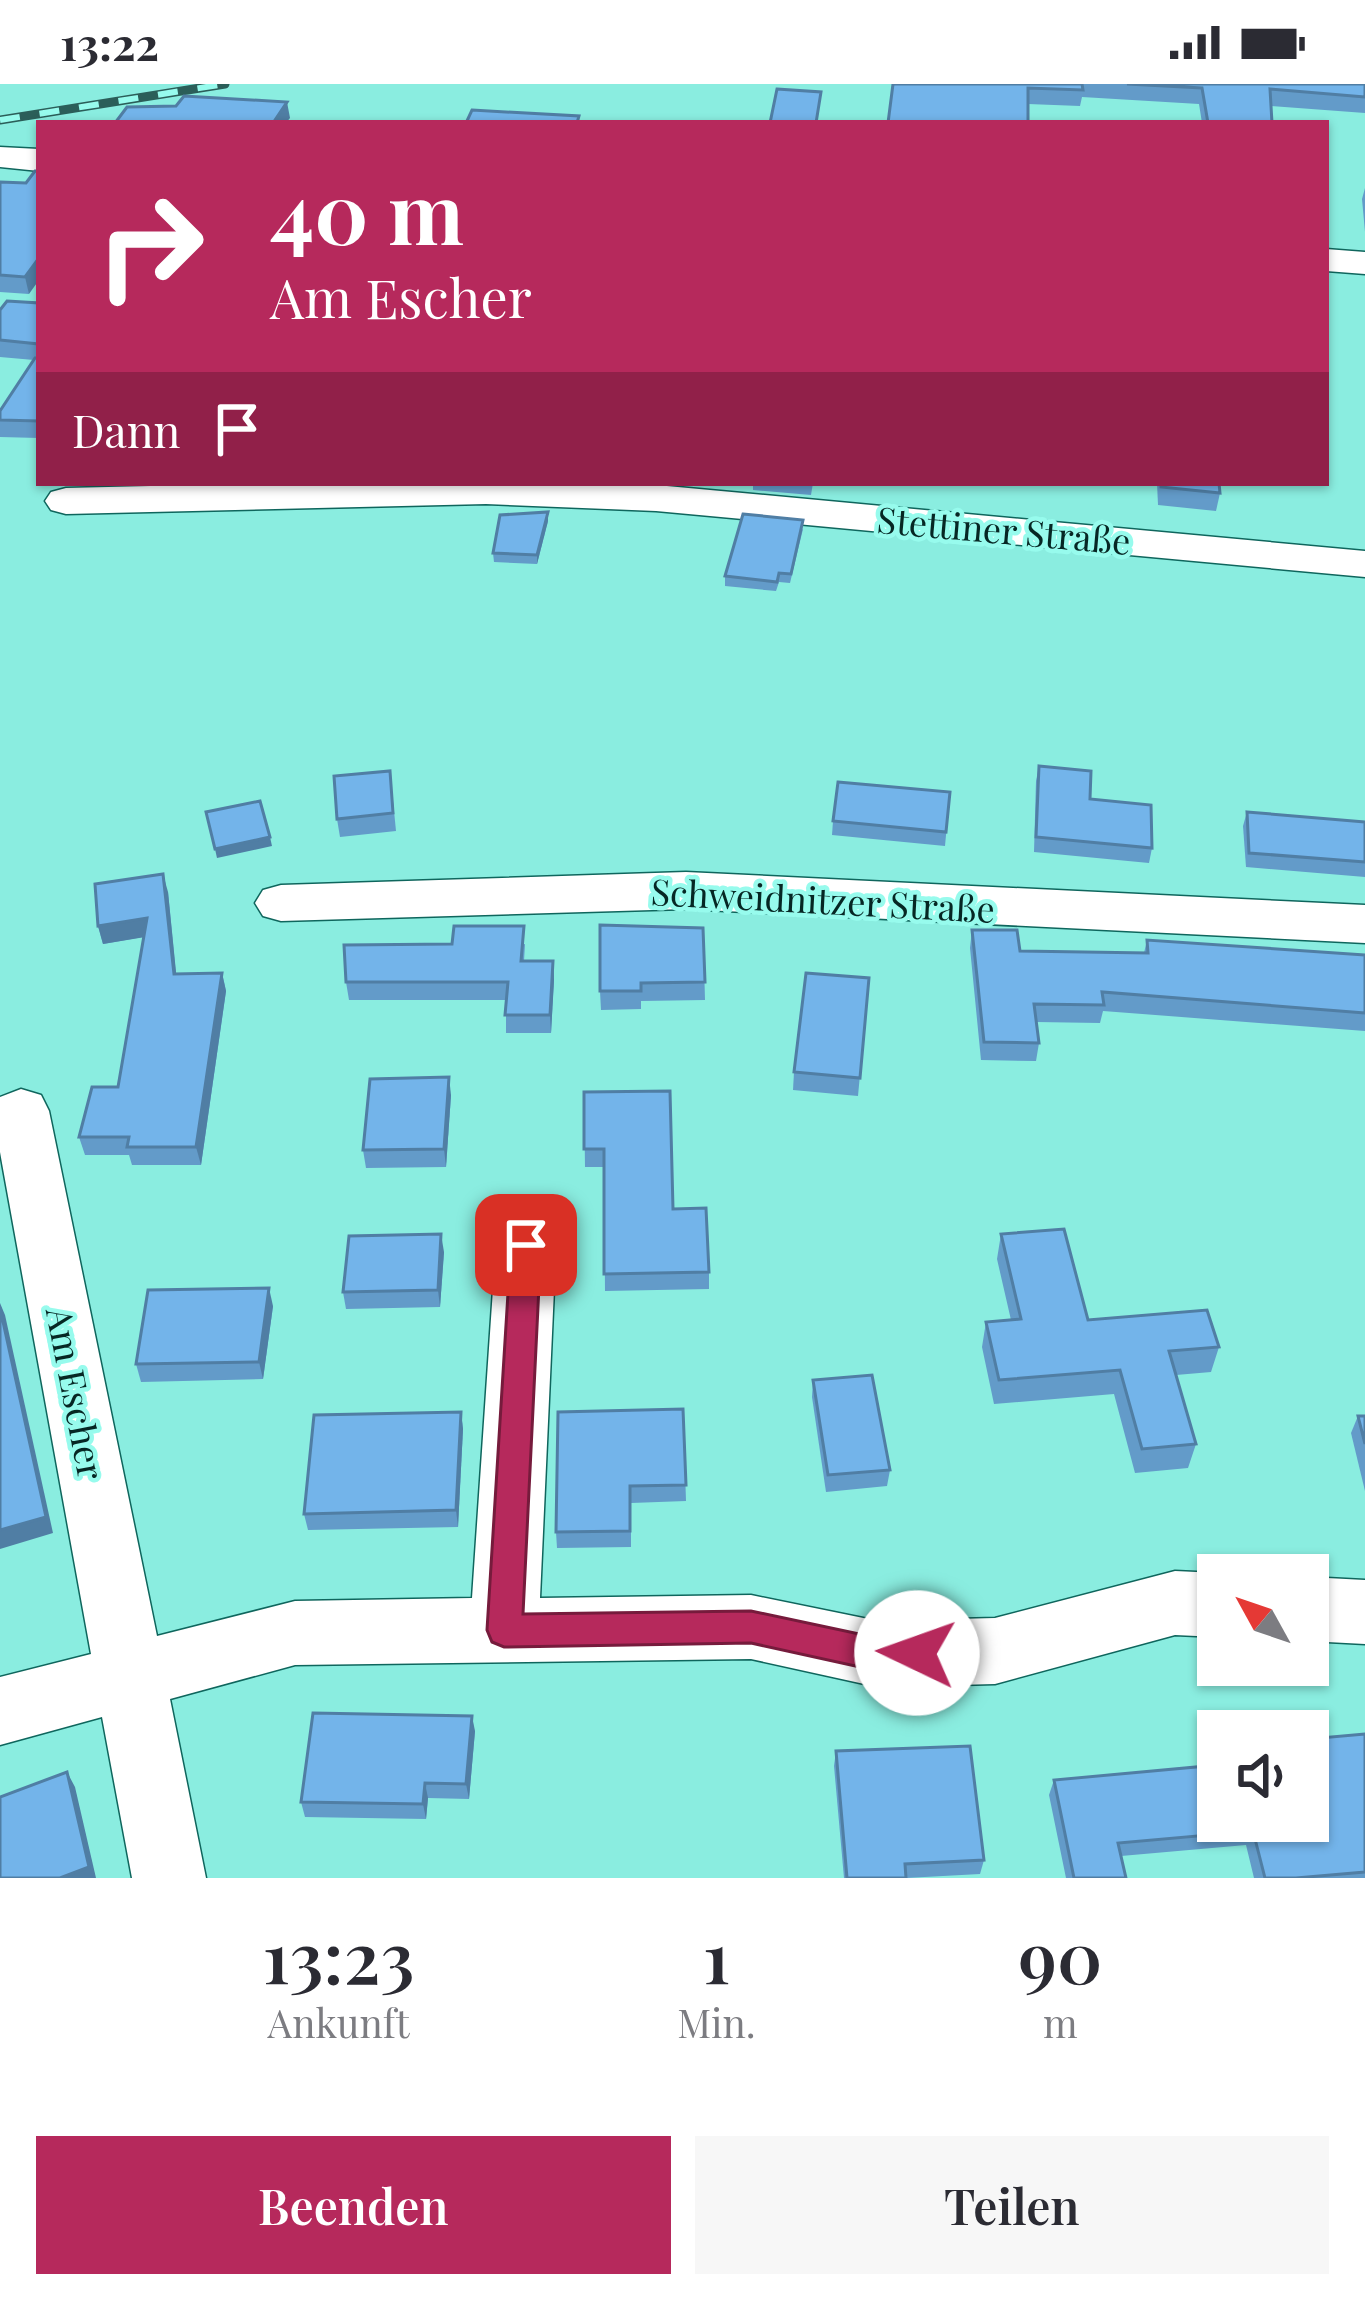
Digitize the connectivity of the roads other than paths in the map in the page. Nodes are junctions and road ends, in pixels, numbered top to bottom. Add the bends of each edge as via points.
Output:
1 (1329, 260) edge
2 (1365, 262) edge
3 (66, 501) dead end
4 (1365, 564) edge
5 (281, 903) dead end
6 (1365, 924) edge
7 (21, 1111) dead end
8 (526, 1245) dead end
9 (1197, 1605) edge
10 (1329, 1611) edge
11 (1365, 1612) edge
12 (504, 1630) junction
13 (133, 1675) junction
14 (0, 1711) edge
15 (169, 1878) edge

1 - 2 street
3 - 4 street, Stettiner Straße via 486,491 656,497
5 - 6 street, Schweidnitzer Straße via 757,892
7 - 13 street, Am Escher
8 - 12 street
9 - 12 street via 995,1651 878,1654 751,1627
10 - 11 street
12 - 13 street via 295,1633
13 - 14 street
13 - 15 street, Am Escher

